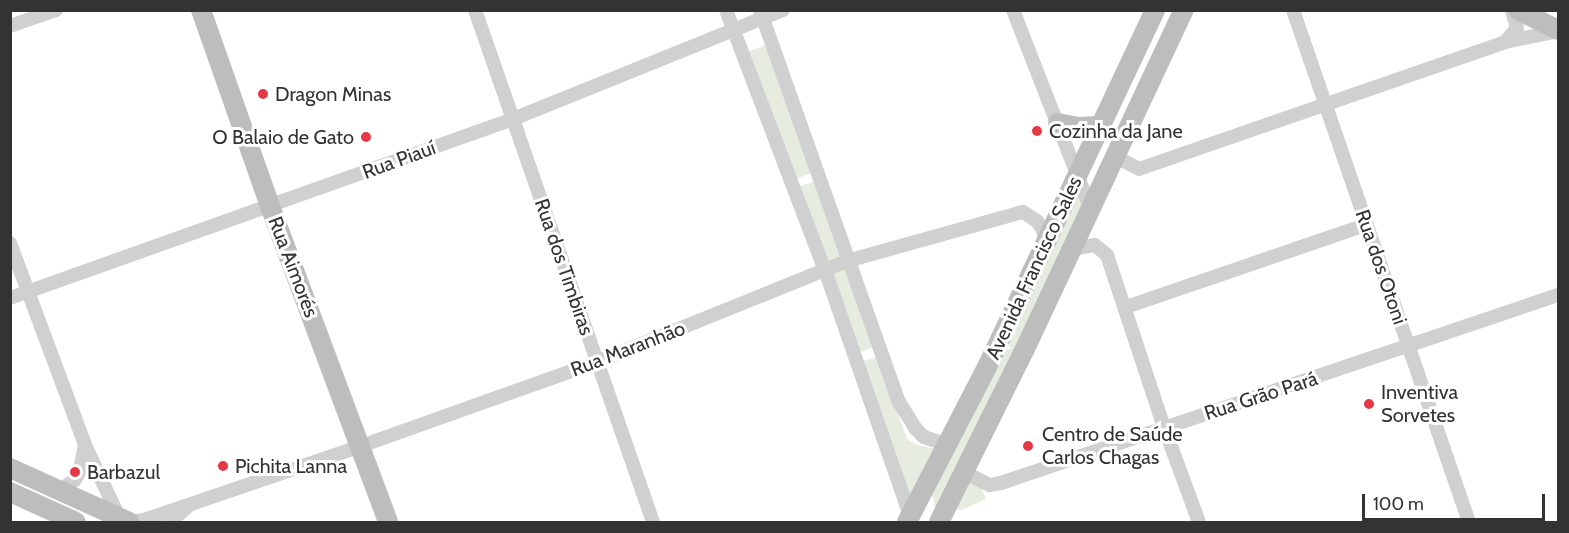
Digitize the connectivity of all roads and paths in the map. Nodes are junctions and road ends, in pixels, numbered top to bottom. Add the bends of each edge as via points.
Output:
1 (56, 10) edge
2 (201, 10) edge
3 (475, 10) edge
4 (726, 10) edge
5 (783, 10) edge
6 (1012, 10) edge
7 (1155, 10) edge
8 (1184, 10) edge
9 (1293, 10) edge
10 (1512, 10) edge
11 (1518, 10) edge
12 (761, 14) edge
13 (10, 26) edge
14 (733, 30) junction
15 (1558, 31) edge
16 (1505, 42) junction
17 (1327, 104) junction
18 (513, 119) junction
19 (1058, 123) junction
20 (1101, 126) junction
21 (1114, 156) junction
22 (1078, 175) junction
23 (819, 176) junction
24 (794, 185) junction
25 (270, 206) junction
26 (1090, 208) junction
27 (1366, 225) junction
28 (10, 243) edge
29 (1046, 243) junction
30 (1071, 249) junction
31 (848, 261) junction
32 (825, 270) junction
33 (28, 292) junction
34 (1558, 295) edge
35 (10, 298) edge
36 (1126, 307) junction
37 (1408, 347) junction
38 (881, 352) junction
39 (855, 360) junction
40 (597, 362) junction
41 (990, 363) junction
42 (1012, 375) junction
43 (1164, 427) junction
44 (946, 444) junction
45 (85, 445) junction
46 (361, 446) junction
47 (10, 468) edge
48 (964, 472) junction
49 (59, 491) junction
50 (10, 492) edge
51 (193, 501) junction
52 (95, 514) edge
53 (55, 518) edge
54 (942, 520) edge
55 (126, 521) edge
56 (913, 521) edge
57 (76, 522) edge
58 (170, 522) edge
59 (388, 522) edge
60 (653, 522) edge
61 (1200, 522) edge
62 (1469, 522) edge

1 - 13 street
2 - 25 street, Rua Aimorés
3 - 18 street, Rua dos Timbiras
4 - 14 street
5 - 12 street, Rua Piauí
6 - 19 street
7 - 20 street, Avenida Francisco Sales
8 - 21 street, Avenida Francisco Sales
9 - 17 street, Rua dos Otoni
10 - 16 street via 1517,28
11 - 15 street
12 - 14 street, Rua Piauí
12 - 23 street
14 - 18 street, Rua Piauí
14 - 24 street
15 - 16 street
16 - 17 street
17 - 21 street via 1139,169
17 - 27 street, Rua dos Otoni
18 - 25 street, Rua Piauí
18 - 40 street, Rua dos Timbiras
19 - 20 street
19 - 22 street
20 - 22 street, Avenida Francisco Sales
21 - 26 street, Avenida Francisco Sales
22 - 26 street
22 - 29 street, Avenida Francisco Sales
23 - 24 street
23 - 31 street
24 - 32 street
25 - 33 street, Rua Piauí
25 - 46 street, Rua Aimorés
26 - 30 street, Avenida Francisco Sales
27 - 36 street
27 - 37 street, Rua dos Otoni
28 - 33 street
29 - 31 street, Rua Maranhão via 1037,221 1023,212
29 - 41 street, Avenida Francisco Sales
30 - 36 street via 1087,245 1102,248
30 - 42 street, Avenida Francisco Sales
31 - 32 street, Rua Maranhão
31 - 38 street
32 - 39 street
32 - 40 street, Rua Maranhão
33 - 35 street, Rua Piauí
33 - 45 street
34 - 37 street, Rua Grão Pará
36 - 43 street
37 - 43 street, Rua Grão Pará
37 - 62 street, Rua dos Otoni
38 - 39 street
38 - 44 street via 905,416 924,437
39 - 56 street
40 - 46 street, Rua Maranhão
40 - 60 street, Rua dos Timbiras
41 - 42 street
41 - 44 street, Avenida Francisco Sales
42 - 48 street, Avenida Francisco Sales
43 - 48 street, Rua Grão Pará via 1002,483 990,485
43 - 61 street
44 - 56 street, Avenida Francisco Sales
45 - 49 street via 75,480
45 - 55 street
46 - 51 street, Rua Maranhão
46 - 59 street, Rua Aimorés
47 - 49 street
48 - 54 street, Avenida Francisco Sales
49 - 52 street
50 - 53 street
51 - 55 street, Rua Maranhão via 144,520
51 - 58 street, Rua Maranhão
52 - 55 street
53 - 57 street

